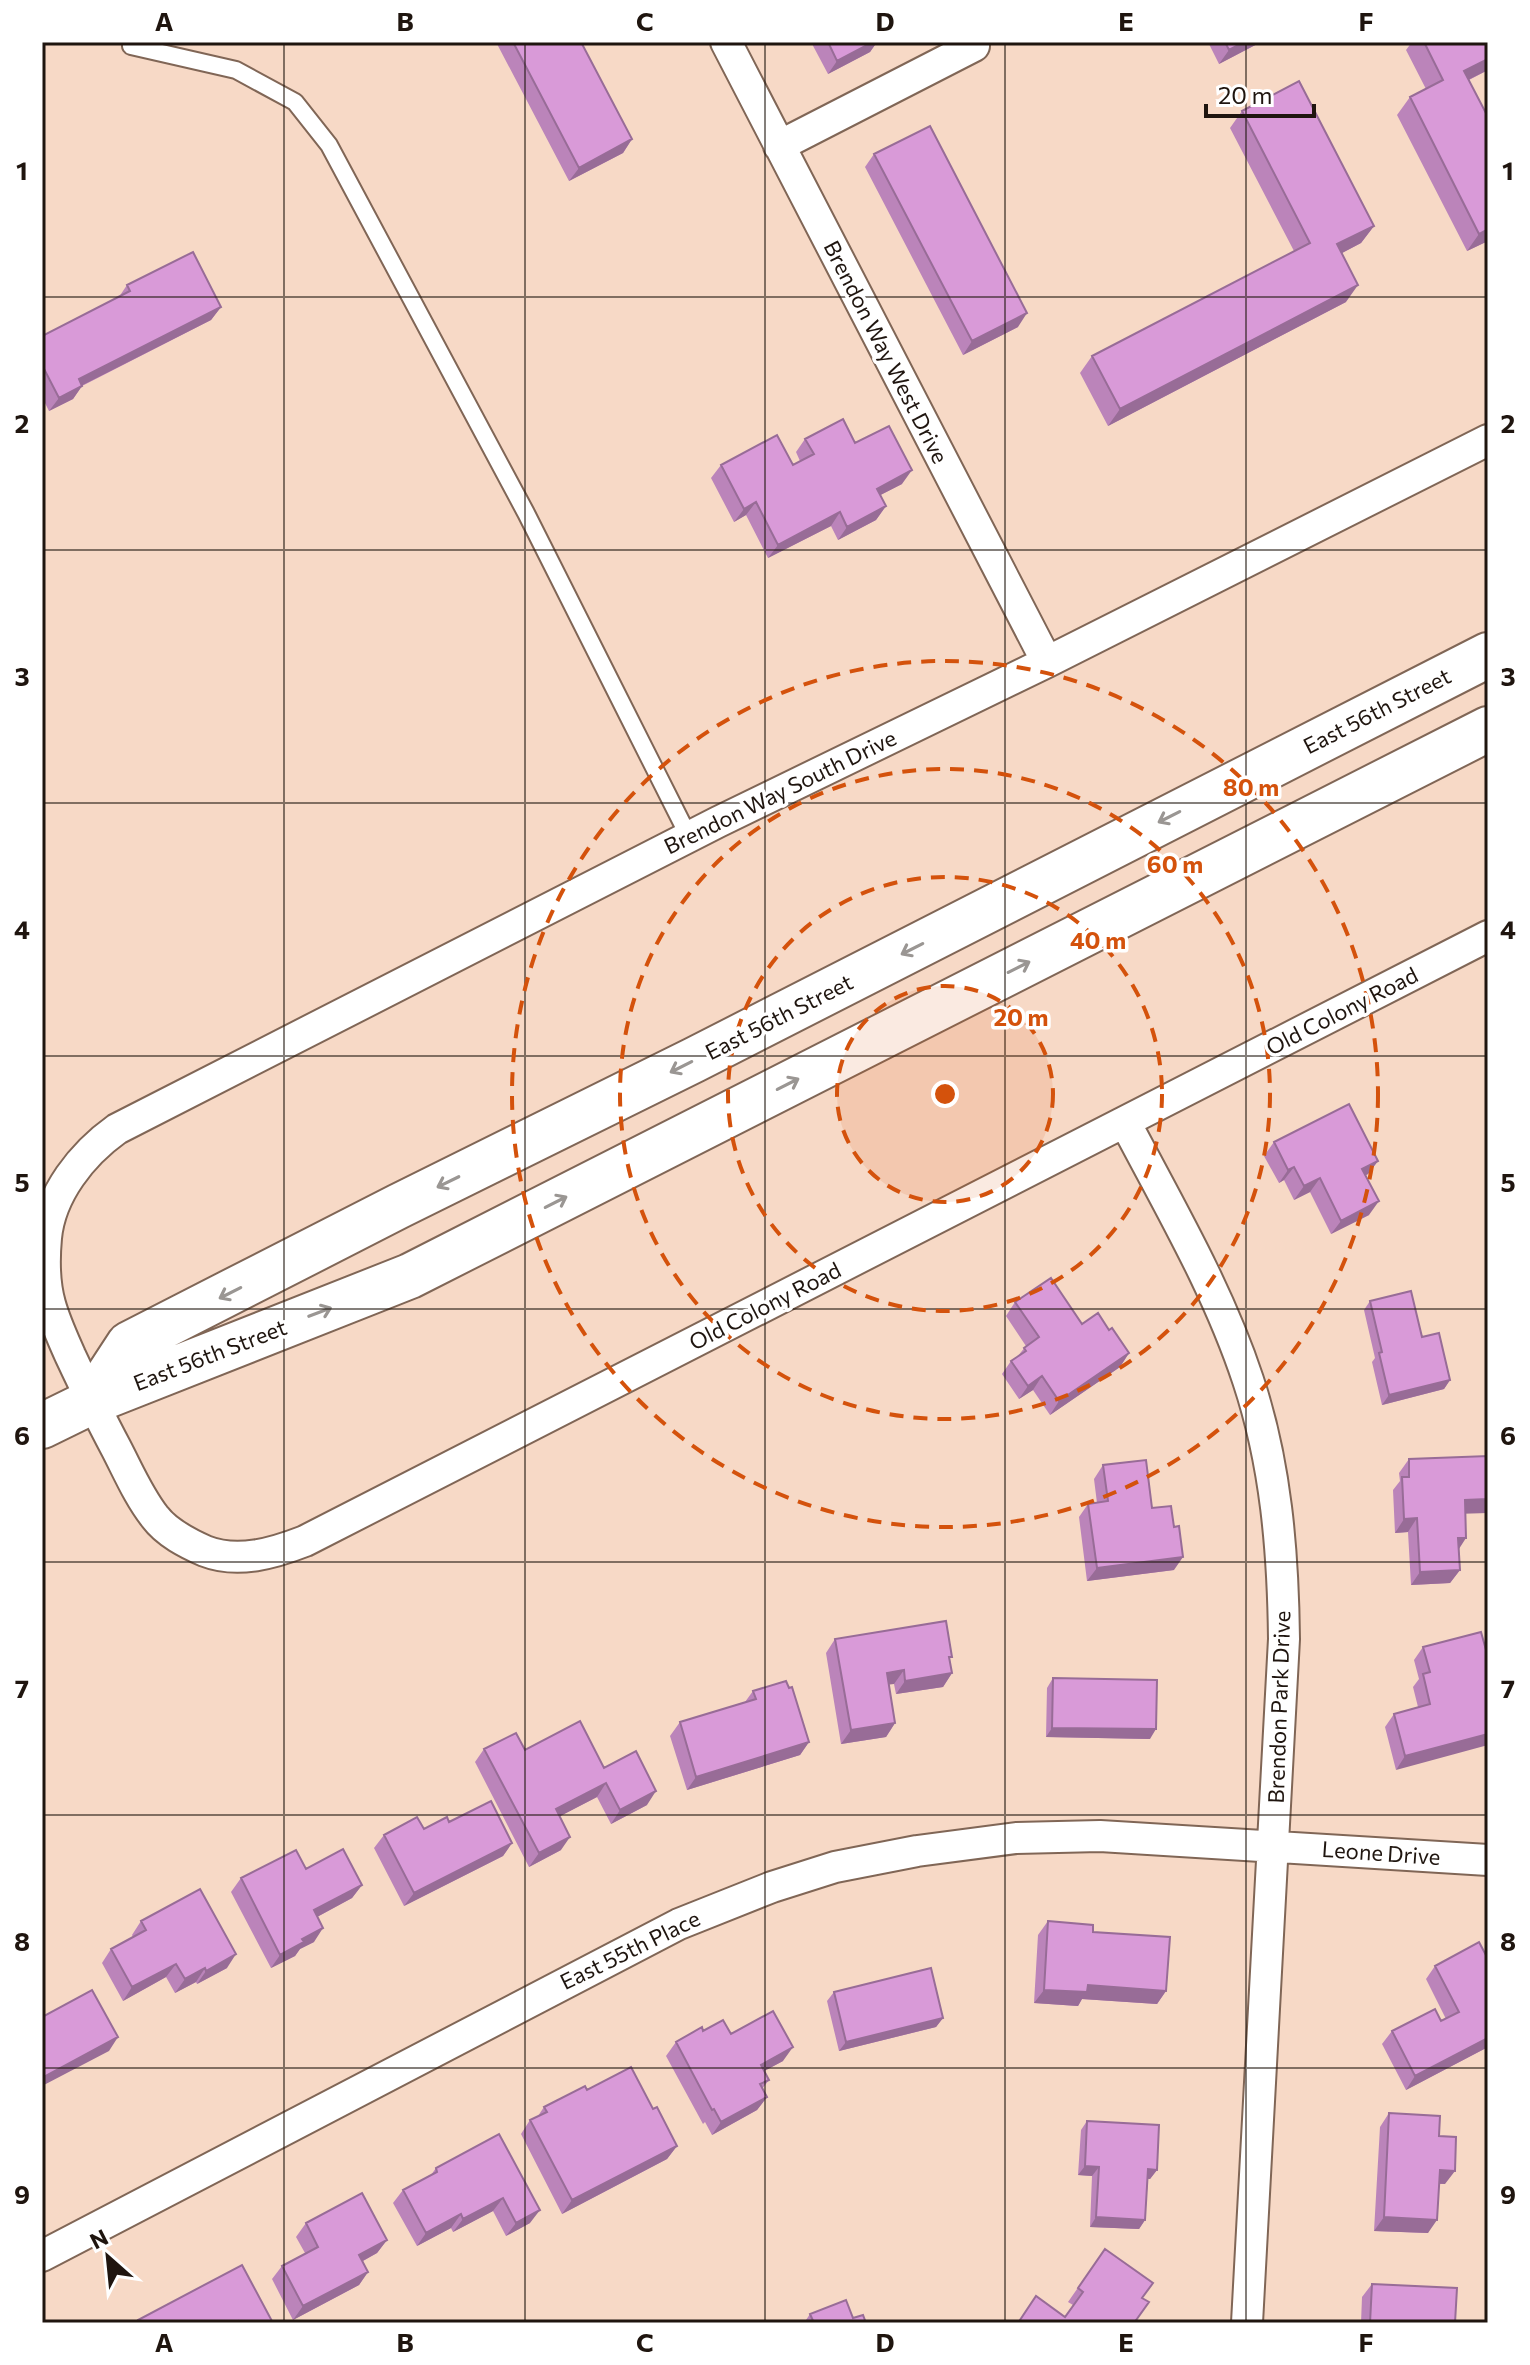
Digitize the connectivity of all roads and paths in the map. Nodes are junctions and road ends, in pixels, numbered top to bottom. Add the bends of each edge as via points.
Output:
1 (726, 42) edge
2 (131, 46) dead end
3 (974, 46) dead end
4 (779, 146) junction
5 (1488, 440) edge
6 (1488, 655) edge
7 (1047, 662) junction
8 (1488, 729) edge
9 (689, 837) junction
10 (1488, 936) edge
11 (1125, 1122) junction
12 (91, 1402) junction
13 (42, 1426) edge
14 (1273, 1847) junction
15 (1488, 1860) edge
16 (42, 2256) edge
17 (1247, 2323) edge

1 - 4 street, Brendon Way West Drive
2 - 9 lane via 236,70 295,102 329,145 526,513
3 - 4 street
4 - 7 street, Brendon Way West Drive
5 - 7 street, Brendon Way South Drive
6 -> 12 main road, East 56th Street via 129,1344
7 - 9 street, Brendon Way South Drive
12 -> 8 main road, East 56th Street via 410,1276
9 - 12 street, Brendon Way South Drive via 104,1139 62,1190 49,1220 44,1271 55,1320
10 - 11 street, Old Colony Road
11 - 12 street, Old Colony Road via 279,1551 242,1557 209,1552 166,1528 130,1476
11 - 14 street, Brendon Park Drive via 1223,1315 1266,1443 1283,1572
12 - 13 main road, East 56th Street
14 - 15 street, Leone Drive
14 - 16 street, East 55th Place via 1100,1836 1016,1838 868,1860 772,1887 634,1946
14 - 17 street, Brendon Park Drive

